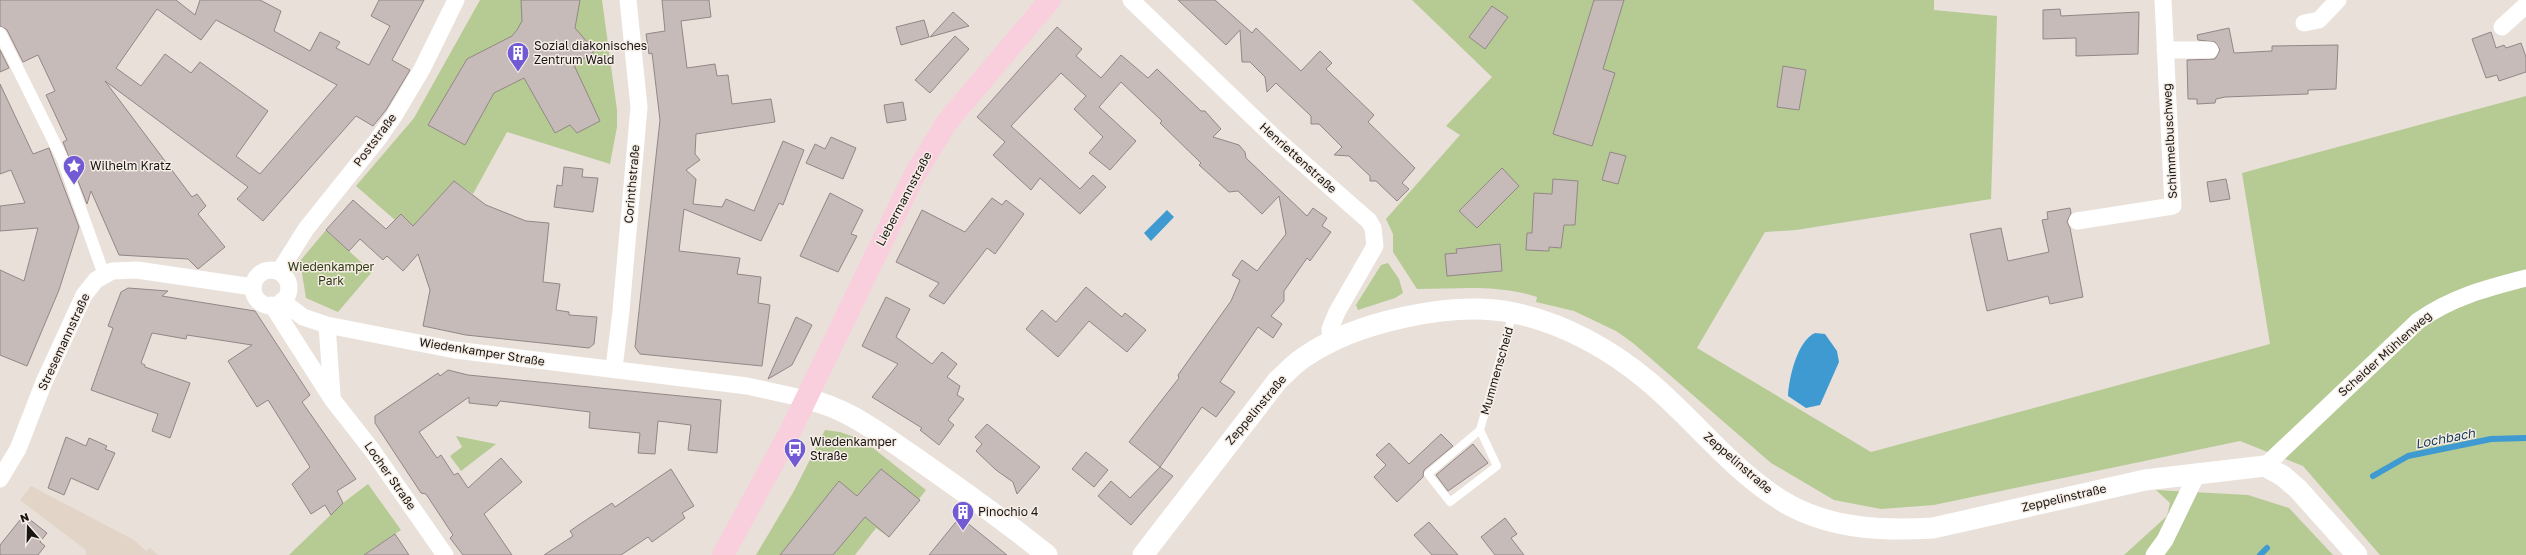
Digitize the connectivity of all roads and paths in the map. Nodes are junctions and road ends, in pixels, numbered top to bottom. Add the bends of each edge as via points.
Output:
1 (456, 0) edge
2 (628, 0) edge
3 (1050, 0) edge
4 (1131, 0) edge
5 (2163, 0) edge
6 (2338, 0) edge
7 (2526, 5) edge
8 (2304, 23) dead end
9 (2502, 27) dead end
10 (0, 33) edge
11 (2165, 50) junction
12 (2210, 50) dead end
13 (2077, 221) dead end
14 (279, 272) junction
15 (104, 275) junction
16 (2526, 278) edge
17 (253, 287) junction
18 (277, 303) junction
19 (1513, 313) junction
20 (326, 324) junction
21 (1331, 344) junction
22 (614, 368) junction
23 (332, 399) junction
24 (806, 399) junction
25 (1480, 430) junction
26 (2265, 466) junction
27 (2198, 472) junction
28 (0, 479) edge
29 (445, 555) edge
30 (723, 555) edge
31 (1047, 555) edge
32 (1143, 555) edge
33 (2154, 555) edge
34 (2357, 555) edge

1 - 14 street, Poststraße via 422,70 394,116 306,229
2 - 22 street, Corinthstraße via 638,107
3 - 24 main road, Liebermannstraße via 947,122 918,169
4 - 21 street, Henriettenstraße via 1277,140 1363,214 1373,228 1375,246 1337,312 1330,329
5 - 11 street, Schimmelbuschweg
6 - 8 street via 2319,20
7 - 9 street
10 - 15 street via 63,160
11 - 12 street
11 - 13 street, Schimmelbuschweg via 2173,206
14 - 17 street via 270,270 261,273
14 - 18 street via 287,280 288,286 286,297
15 - 17 street via 123,269 137,270
15 - 28 street, Stresemannstraße via 96,280 84,295 44,382 18,449
16 - 26 street, Scheider Mühlenweg via 2477,290 2433,310 2418,321
17 - 18 street, Wiedenkamper Straße via 261,302
18 - 20 street, Wiedenkamper Straße via 303,317
18 - 23 street, Locher Straße
19 - 21 street, Zeppelinstraße via 1463,309 1417,314 1390,320
19 - 25 lane, Mummenscheid
19 - 27 street, Zeppelinstraße via 1569,331 1598,344 1648,380 1768,490 1792,506 1828,520 1862,528 1933,528 2145,480
20 - 22 street, Wiedenkamper Straße via 455,350
20 - 23 street
21 - 32 street, Zeppelinstraße via 1304,357 1278,380
22 - 24 street, Wiedenkamper Straße via 747,386
23 - 29 street, Locher Straße via 372,450
24 - 30 main road, Liebermannstraße
24 - 31 street, Wiedenkamper Straße via 834,406 856,418 936,472
25 - 25 lane, Mummenscheid via 1497,466 1450,502 1428,474
26 - 27 street, Zeppelinstraße
26 - 34 street via 2283,476 2298,489
27 - 33 street via 2165,540

